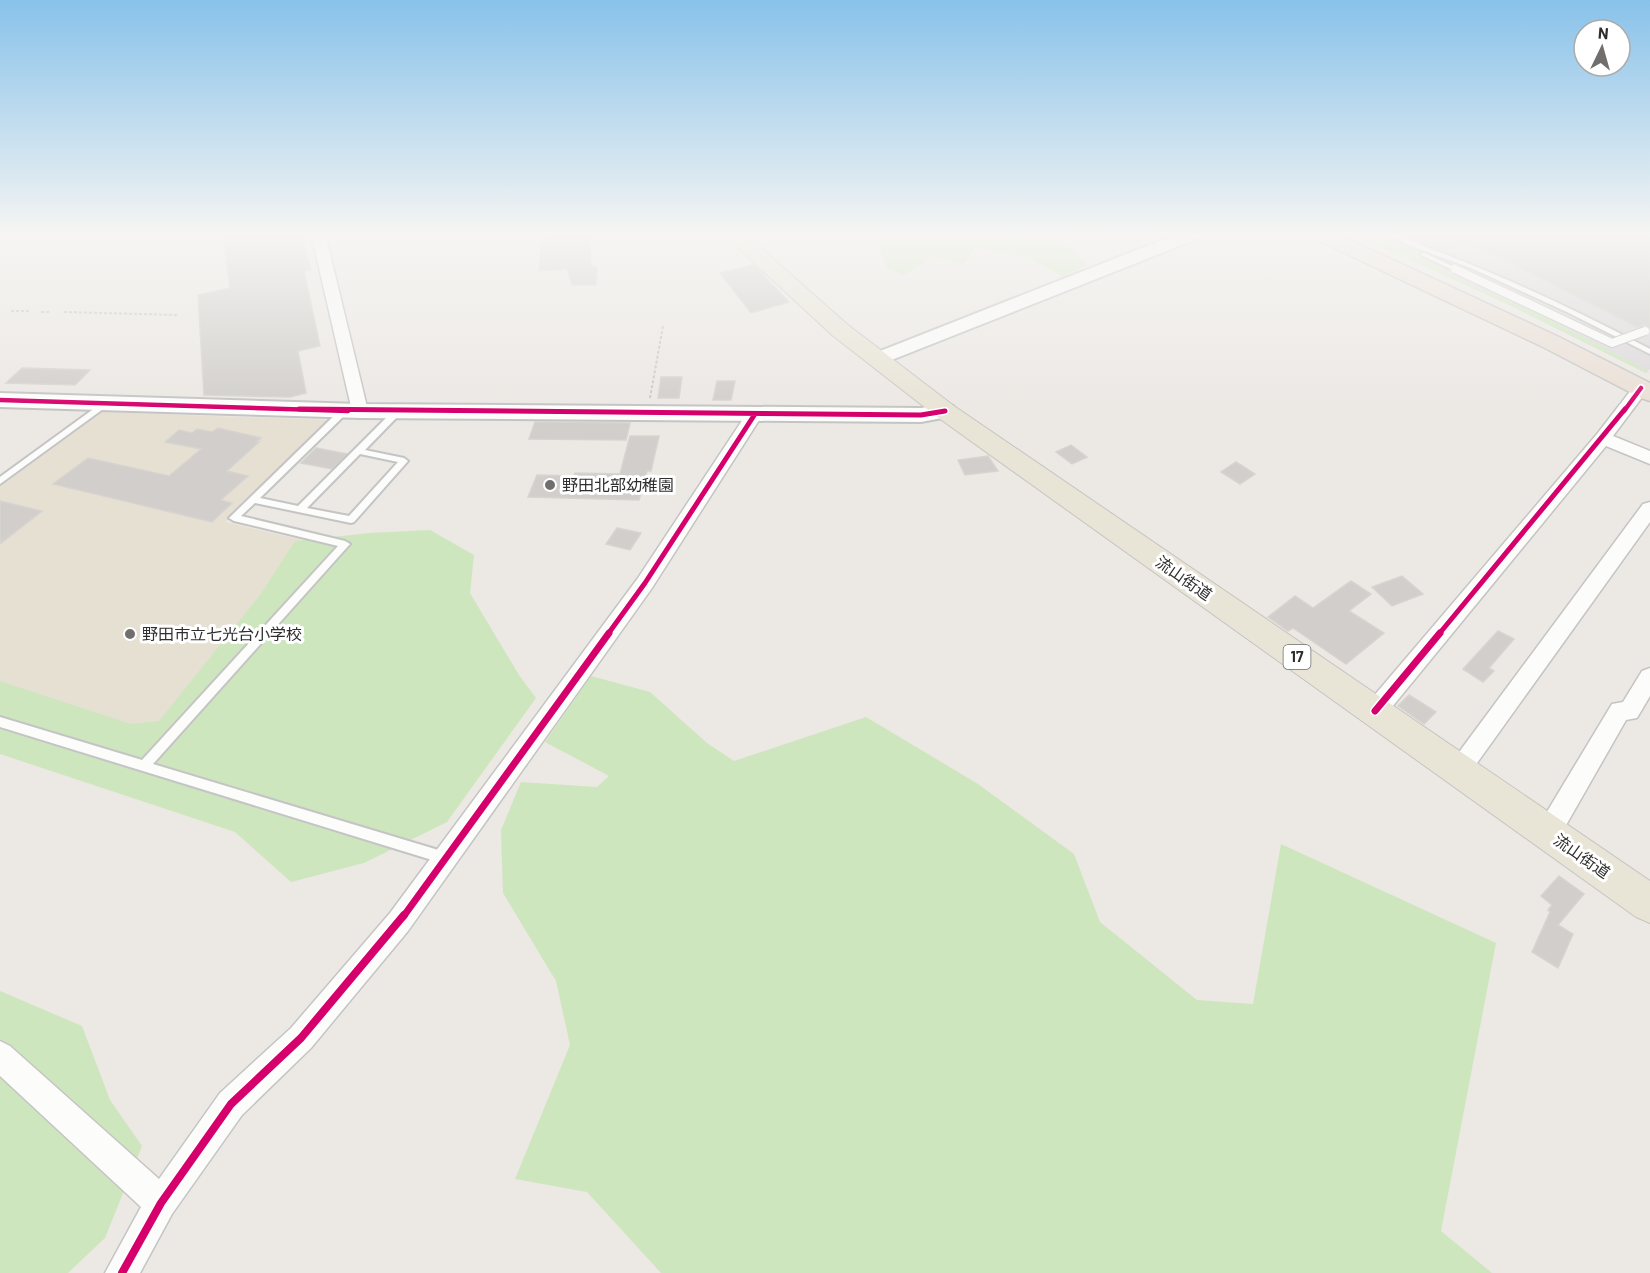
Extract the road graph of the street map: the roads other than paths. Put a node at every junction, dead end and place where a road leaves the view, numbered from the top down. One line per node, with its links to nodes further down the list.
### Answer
1 (329, 292): 14 (street)
2 (798, 292): 10 (main road, 流山街道 / 17)
3 (1046, 292): 10 (street)
4 (1445, 292): 11 (highway)
5 (1464, 292): 11 (highway)
6 (1505, 292): 8 (lane, bridge)
7 (1530, 292): 9 (lane)
8 (1645, 331)
9 (1650, 352)
10 (877, 359): 16 (main road, 流山街道 / 17)
11 (1647, 388): 18 (street)
12 (0, 400): 13 (street)
13 (106, 404): 14 (street); 21 (lane)
14 (352, 410): 15 (street); 22 (lane)
15 (399, 411): 17 (street); 19 (lane)
16 (945, 411): 17 (street); 26 (main road, 流山街道 / 17)
17 (755, 414): 31 (street)
18 (1603, 438): 20 (street); 26 (street)
19 (358, 452): 24 (lane); 24 (lane)
20 (1650, 458)
21 (0, 482)
22 (253, 500): 24 (lane); 28 (lane)
23 (1650, 508): 29 (street)
24 (300, 510)
25 (1650, 677): 30 (street)
26 (1375, 711): 29 (main road, 流山街道 / 17)
27 (0, 722): 28 (lane)
28 (145, 765): 31 (lane)
29 (1460, 770): 30 (main road, 流山街道 / 17)
30 (1548, 833): 32 (main road, 流山街道 / 17)
31 (444, 858): 34 (street)
32 (1650, 904)
33 (0, 1056): 34 (street)
34 (161, 1203): 35 (street)
35 (122, 1273)

